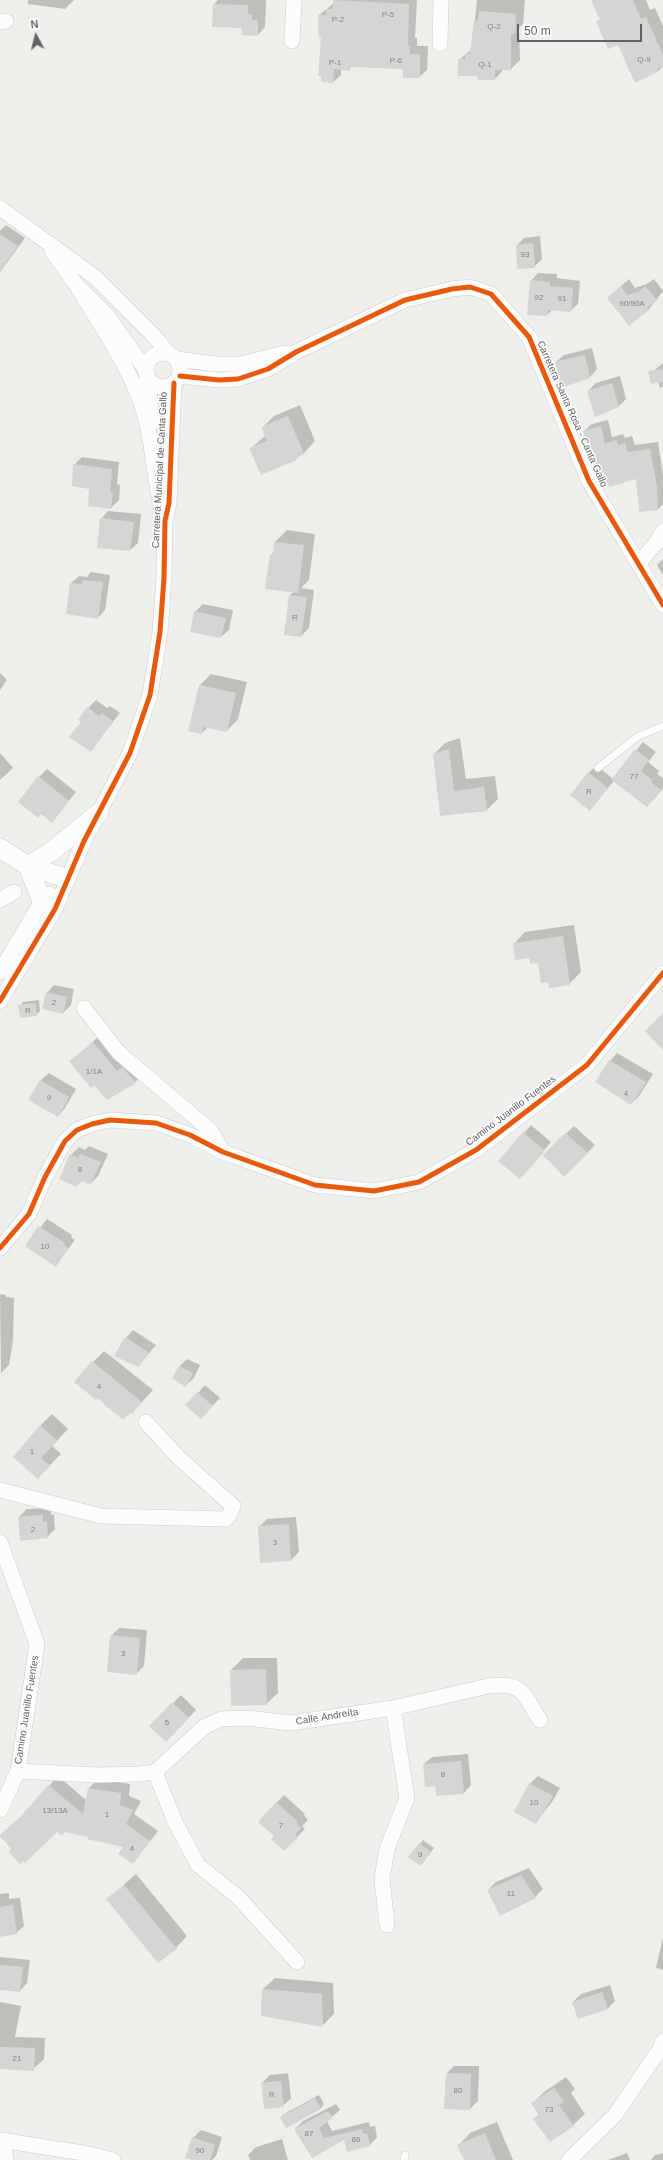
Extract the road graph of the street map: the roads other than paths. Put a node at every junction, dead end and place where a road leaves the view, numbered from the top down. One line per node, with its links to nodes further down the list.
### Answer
1 (294, 0): 3 (street)
2 (441, 0): 4 (street)
3 (292, 42)
4 (440, 44)
5 (0, 208): 6 (street)
6 (44, 240): 7 (street); 9 (street)
7 (75, 282): 10 (street); 12 (street, Carretera Municipal de Canta Gallo)
8 (296, 352): 9 (street, Carretera Santa Rosa - Canta Gallo); 11 (street, Carretera Santa Rosa - Canta Gallo); 15 (street, Carretera Santa Rosa - Canta Gallo)
9 (173, 356): 10 (street); 11 (street)
10 (146, 373): 11 (street); 12 (street, Carretera Municipal de Canta Gallo)
11 (177, 380): 13 (street, Carretera Municipal de Canta Gallo)
12 (154, 458): 13 (street, Carretera Municipal de Canta Gallo)
13 (165, 520): 19 (street, Carretera Municipal de Canta Gallo)
14 (663, 531): 15 (street)
15 (639, 563): 16 (street, Carretera Santa Rosa - Canta Gallo)
16 (663, 605)
17 (663, 726): 18 (lane)
18 (598, 768)
19 (99, 813): 21 (street); 22 (street, Carretera Municipal de Canta Gallo)
20 (0, 848): 21 (street)
21 (28, 866): 22 (street); 25 (street)
22 (66, 878): 25 (street, Carretera Municipal de Canta Gallo); 28 (street, Carretera Municipal de Canta Gallo)
23 (14, 892): 24 (street)
24 (0, 900)
25 (42, 900): 26 (street, Carretera Municipal de Canta Gallo)
26 (0, 972)
27 (663, 973): 30 (street, Camino Juanillo Fuentes)
28 (0, 1001)
29 (84, 1008): 30 (street)
30 (223, 1152): 31 (street, Camino Juanillo Fuentes)
31 (0, 1248)
32 (146, 1422): 33 (street)
33 (0, 1490)
34 (0, 1542): 37 (street, Camino Juanillo Fuentes)
35 (393, 1708): 36 (street, Calle Andreíta); 38 (street, Calle Andreíta); 40 (street)
36 (540, 1720)
37 (18, 1771): 38 (street); 39 (street, Camino Juanillo Fuentes)
38 (155, 1772): 41 (street)
39 (0, 1810)
40 (387, 1925)
41 (297, 1962)
42 (661, 2045): 43 (street); 47 (street)
43 (663, 2064)
44 (1, 2140): 45 (street); 46 (street)
45 (6, 2160)
46 (113, 2160)
47 (569, 2160)

